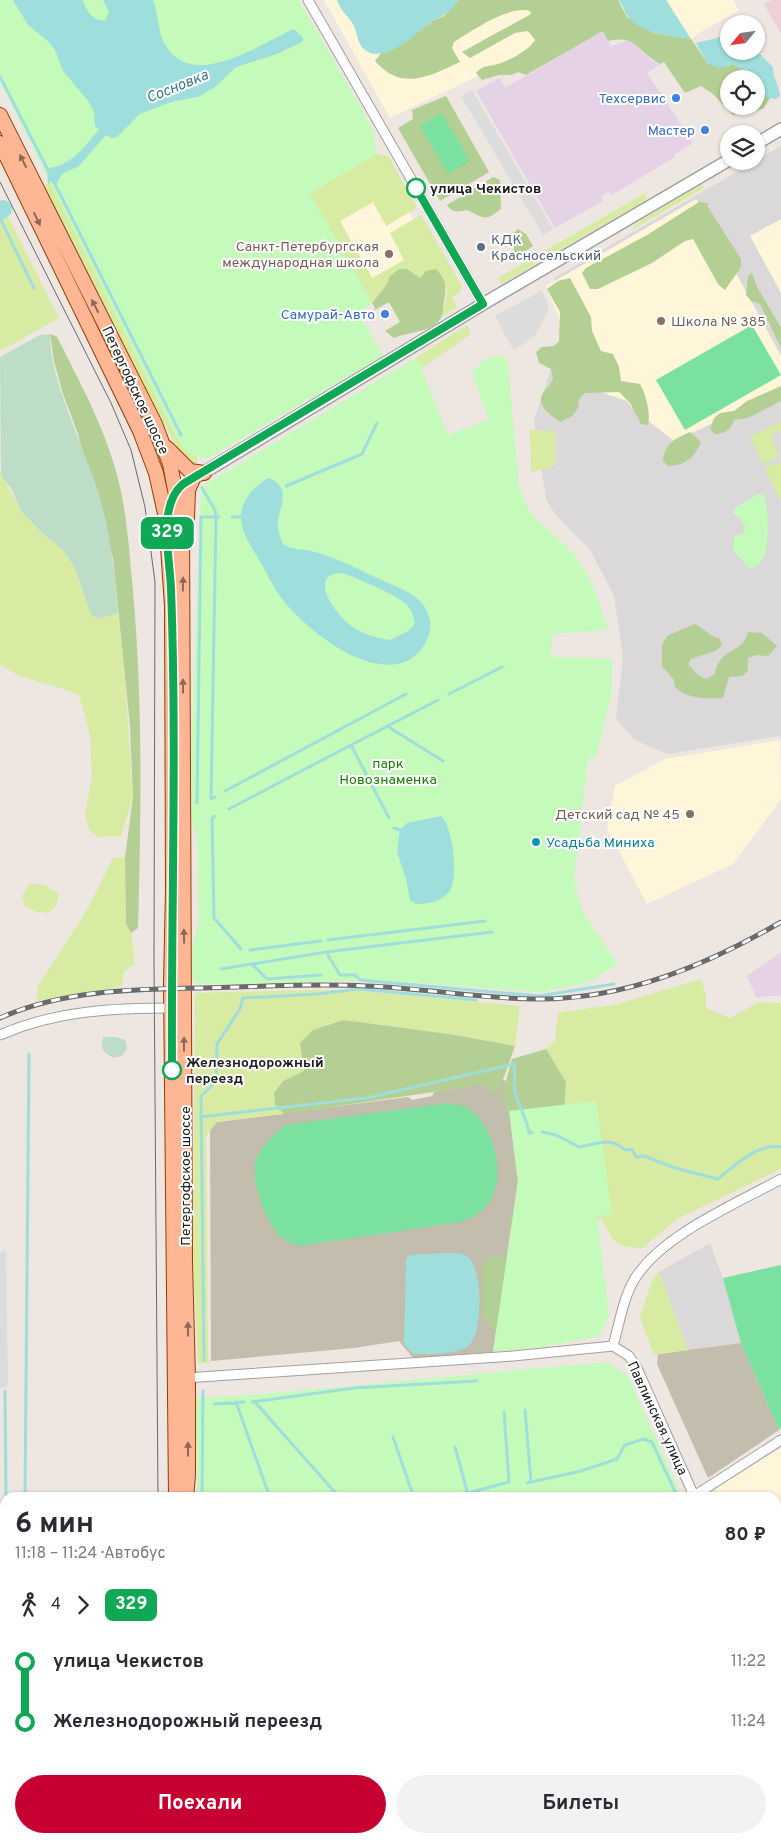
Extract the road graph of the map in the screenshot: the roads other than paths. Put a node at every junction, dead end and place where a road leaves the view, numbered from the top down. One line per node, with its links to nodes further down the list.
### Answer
1 (308, 0): 7 (street)
2 (0, 115): 8 (main road, Петергофское шоссе, one-way to 2)
3 (781, 129): 4 (street)
4 (765, 139)
5 (0, 143): 9 (main road, Петергофское шоссе, one-way to 9)
6 (720, 165): 7 (street)
7 (483, 304): 10 (street)
8 (163, 444): 10 (main road, Петергофское шоссе); 10 (main road)
9 (153, 465): 10 (main road); 11 (main road, Петергофское шоссе)
10 (186, 482): 11 (main road); 12 (main road, Петергофское шоссе); 12 (main road)
11 (166, 518): 13 (main road, Петергофское шоссе)
12 (183, 564): 13 (main road, Петергофское шоссе, one-way to 12)
13 (178, 1008): 14 (street); 17 (main road, Петергофское шоссе)
14 (0, 1035)
15 (781, 1179): 16 (street)
16 (613, 1346): 17 (street); 21 (street, Павлинская улица)
17 (182, 1378): 19 (main road, Петергофское шоссе); 20 (main road, Петергофское шоссе, one-way to 17)
18 (781, 1440): 22 (street, Павлинская улица)
19 (176, 1492)
20 (187, 1492)
21 (693, 1492)
22 (703, 1492)

